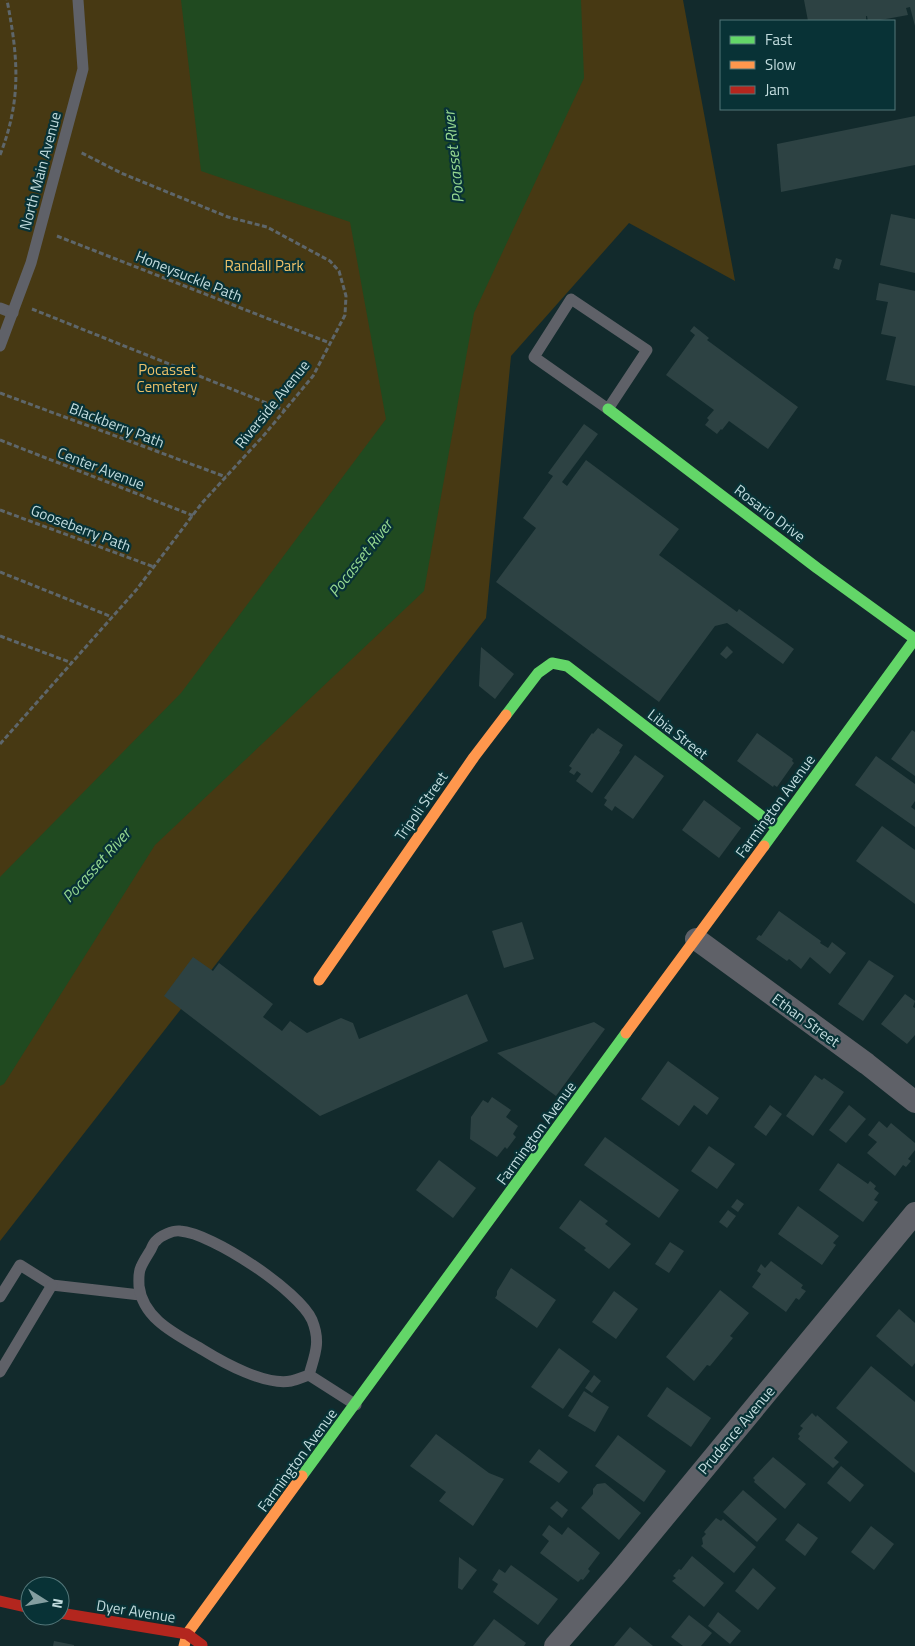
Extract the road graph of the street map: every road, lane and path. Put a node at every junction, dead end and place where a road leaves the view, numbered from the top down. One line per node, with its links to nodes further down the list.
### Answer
1 (6, 0): 4 (path)
2 (78, 0): 3 (lane, North Main Avenue)
3 (63, 143): 5 (lane, North Main Avenue); 8 (path, Riverside Avenue)
4 (0, 155)
5 (41, 229): 7 (lane, North Main Avenue); 8 (path, Honeysuckle Path)
6 (0, 308): 7 (lane)
7 (14, 308): 9 (lane, North Main Avenue); 12 (path)
8 (330, 343): 12 (path, Riverside Avenue)
9 (0, 346)
10 (0, 393): 14 (path, Blackberry Path)
11 (608, 409): 11 (lane); 21 (street, Rosario Drive)
12 (284, 410): 14 (path, Riverside Avenue)
13 (0, 440): 16 (path, Center Avenue)
14 (226, 477): 16 (path, Riverside Avenue)
15 (0, 510): 17 (path, Gooseberry Path)
16 (194, 516): 17 (path, Riverside Avenue)
17 (154, 567): 19 (path, Riverside Avenue)
18 (0, 572): 19 (path)
19 (112, 617): 22 (path, Riverside Avenue)
20 (0, 636): 22 (path)
21 (915, 639): 25 (street, Farmington Avenue)
22 (72, 663): 24 (path, Riverside Avenue)
23 (560, 664): 25 (street, Libia Street); 27 (street, Tripoli Street)
24 (0, 744)
25 (777, 828): 26 (street, Farmington Avenue)
26 (696, 939): 28 (street, Ethan Street); 35 (street, Farmington Avenue)
27 (319, 980)
28 (915, 1102)
29 (915, 1213): 41 (street, Prudence Avenue)
30 (52, 1285): 31 (lane); 32 (lane); 33 (lane)
31 (140, 1295): 34 (lane); 34 (lane)
32 (0, 1297)
33 (0, 1372)
34 (309, 1375): 35 (lane)
35 (356, 1405): 39 (street, Farmington Avenue)
36 (0, 1602): 37 (street)
37 (20, 1606)
38 (70, 1615): 39 (street, Dyer Avenue)
39 (186, 1640): 40 (street, Dyer Avenue)
40 (203, 1646)
41 (555, 1646)

